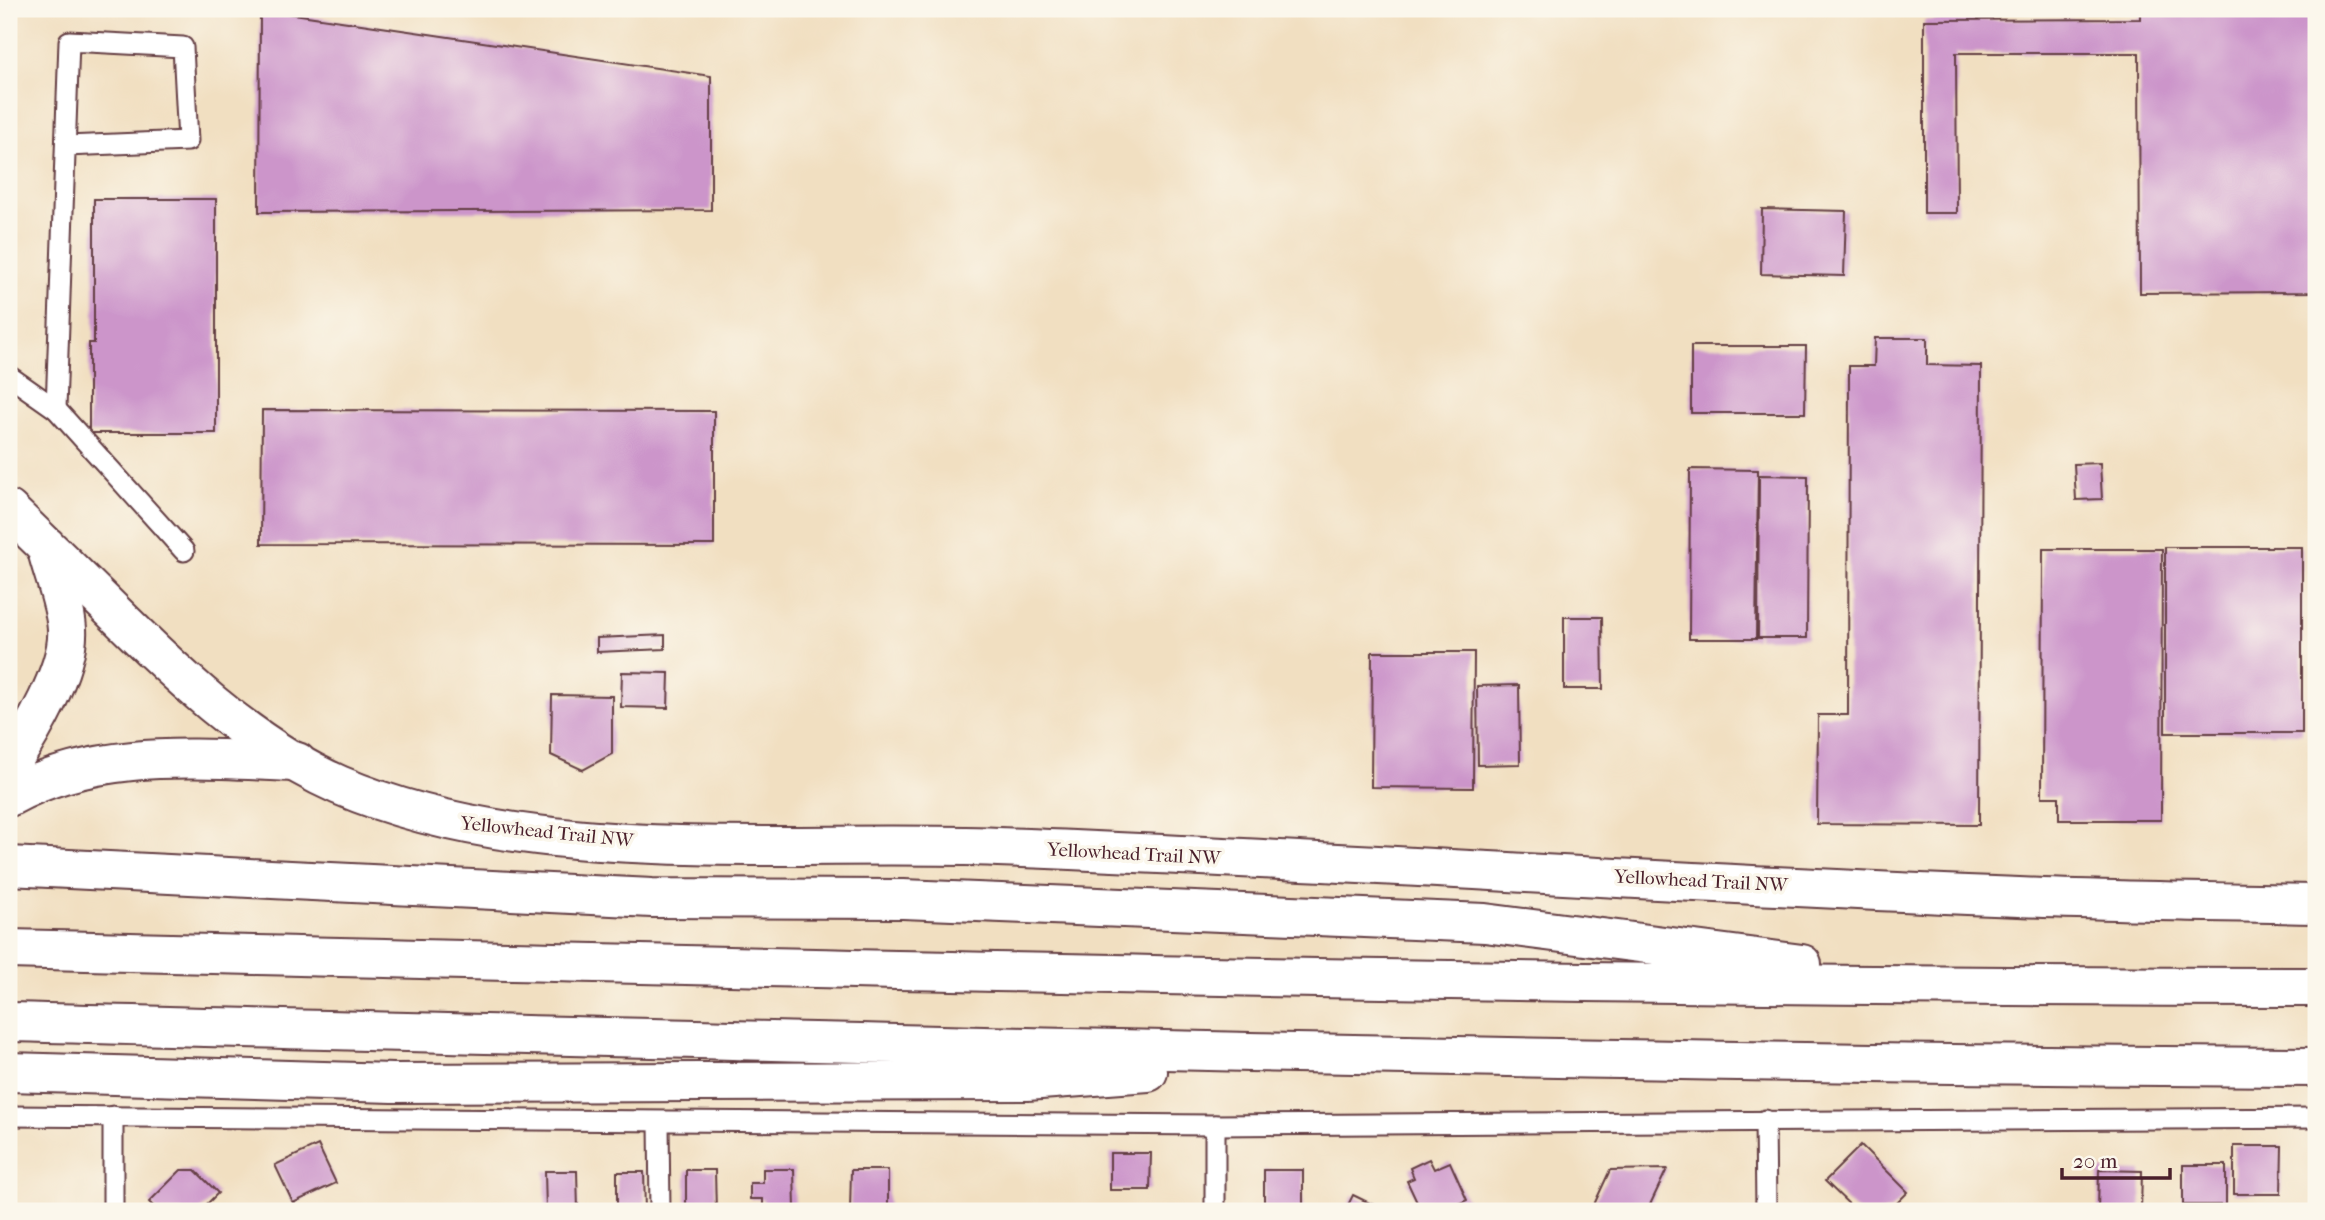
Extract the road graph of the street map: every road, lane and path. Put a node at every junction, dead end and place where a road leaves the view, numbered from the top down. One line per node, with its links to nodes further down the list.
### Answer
1 (65, 146): 1 (lane); 3 (lane)
2 (9, 376): 3 (lane)
3 (56, 409): 6 (lane)
4 (9, 510): 5 (main road, Yellowhead Trail NW)
5 (46, 546): 7 (main road); 8 (main road, Yellowhead Trail NW)
6 (184, 551)
7 (11, 758)
8 (297, 762): 9 (main road); 11 (main road, Yellowhead Trail NW)
9 (9, 797)
10 (9, 866): 13 (main road)
11 (2316, 904)
12 (9, 949): 13 (main road)
13 (1984, 987): 14 (main road)
14 (2316, 987)
15 (9, 1022): 16 (main road)
16 (1366, 1055): 17 (main road); 18 (main road)
17 (2316, 1067)
18 (9, 1072)
19 (9, 1116): 20 (lane)
20 (113, 1116): 23 (lane); 25 (lane)
21 (2316, 1118): 22 (lane)
22 (1765, 1119): 24 (lane); 28 (lane)
23 (659, 1123): 24 (lane); 26 (lane)
24 (1215, 1125): 27 (lane)
25 (113, 1211)
26 (660, 1211)
27 (1215, 1211)
28 (1766, 1211)

